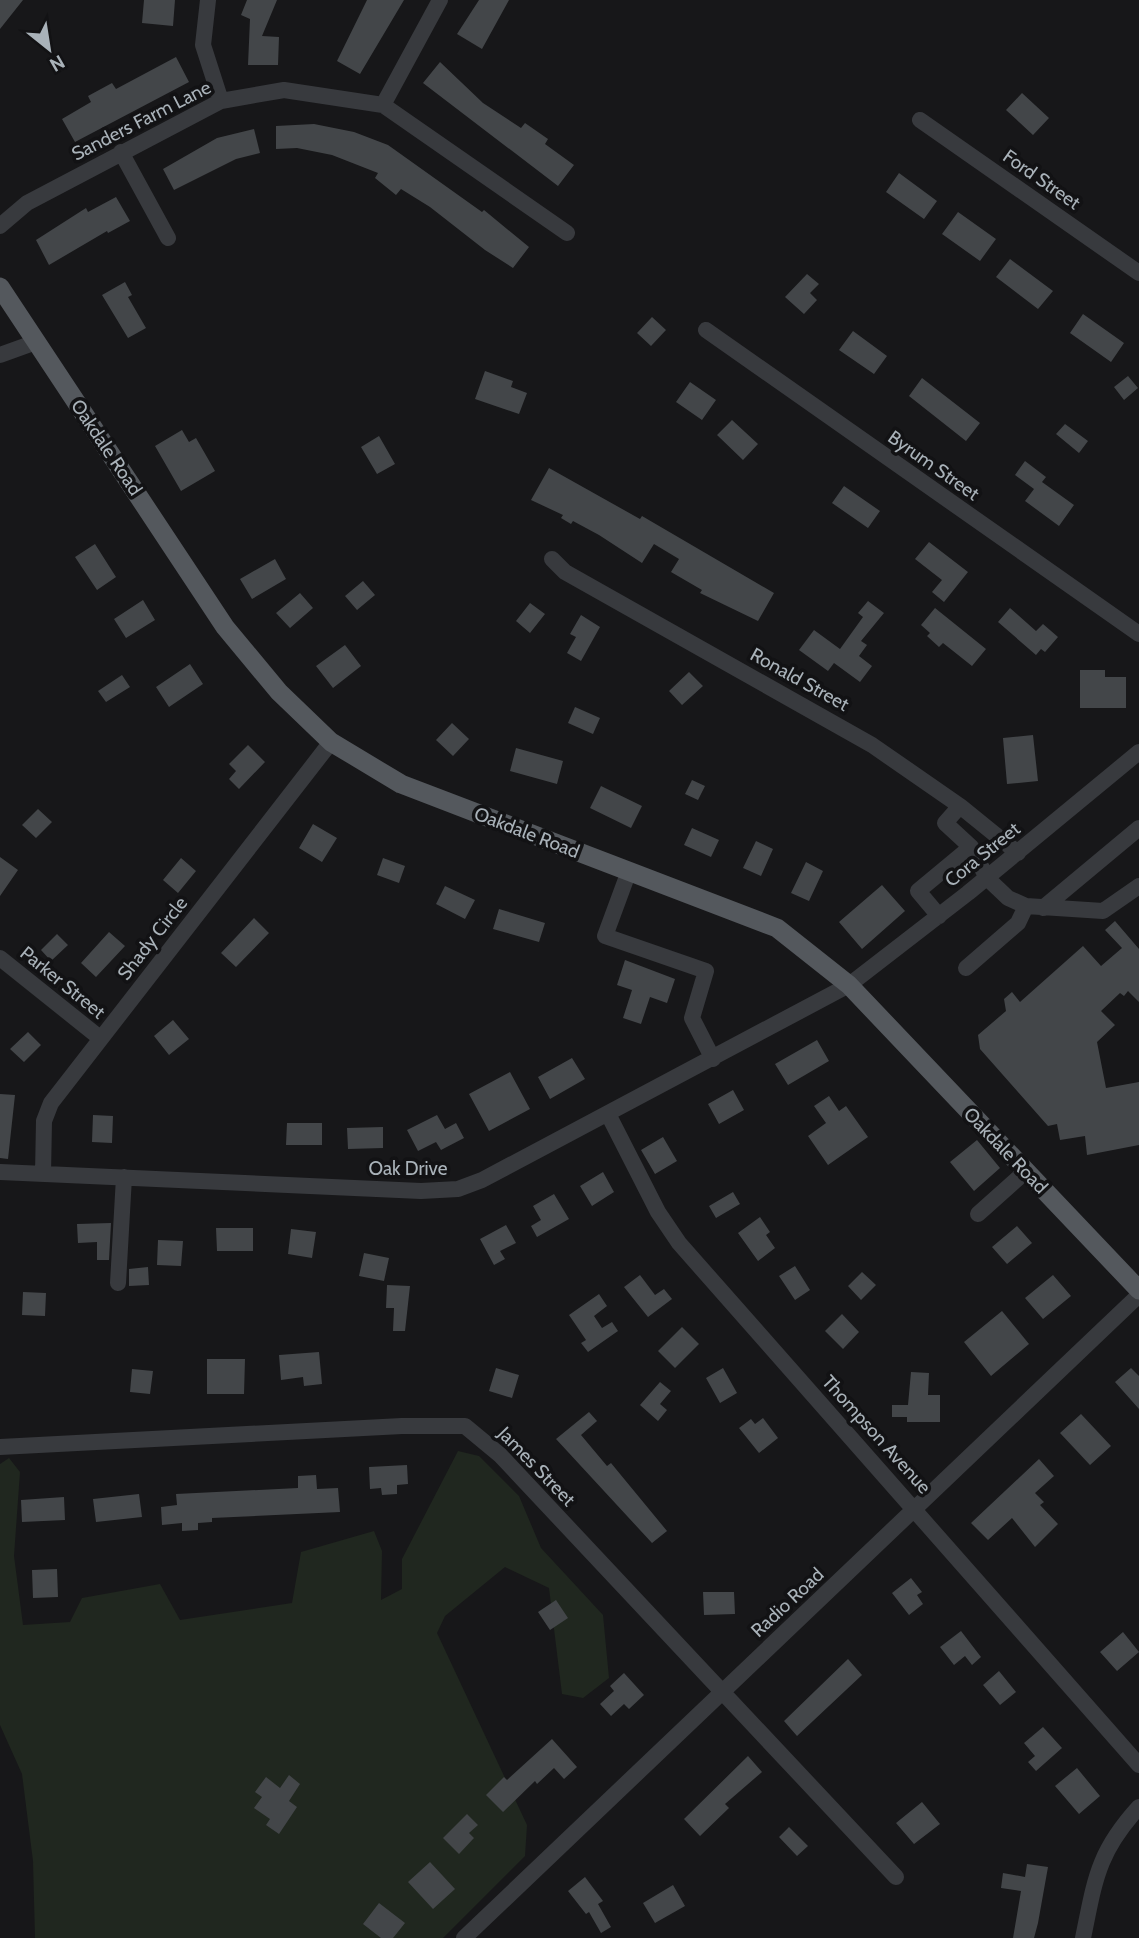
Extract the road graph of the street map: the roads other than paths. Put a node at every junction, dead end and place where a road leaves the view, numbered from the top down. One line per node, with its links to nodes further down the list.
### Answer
1 (208, 0): 3 (street)
2 (440, 0): 4 (street)
3 (221, 102): 4 (street, Sanders Farm Lane); 6 (street, Sanders Farm Lane)
4 (383, 105): 8 (street, Sanders Farm Lane)
5 (920, 120): 10 (street, Ford Street)
6 (121, 152): 7 (street, Sanders Farm Lane); 9 (street)
7 (0, 226)
8 (567, 233)
9 (168, 238)
10 (1139, 273)
11 (0, 287): 13 (main road, Oakdale Road)
12 (706, 330): 16 (street, Byrum Street)
13 (36, 342): 14 (street); 17 (main road, Oakdale Road)
14 (0, 355)
15 (552, 559): 19 (street, Ronald Street)
16 (1139, 635)
17 (331, 742): 23 (main road, Oakdale Road); 32 (street, Shady Circle)
18 (1139, 752): 22 (street, Cora Street)
19 (960, 806): 21 (street); 22 (street, Ronald Street)
20 (1139, 828): 27 (street)
21 (971, 847): 24 (street); 28 (street)
22 (1018, 853): 24 (street, Cora Street)
23 (629, 871): 31 (main road, Oakdale Road); 33 (street)
24 (987, 877): 26 (street); 28 (street, Cora Street)
25 (1139, 886): 27 (street)
26 (1026, 906): 27 (street); 30 (street)
27 (1043, 908)
28 (939, 916): 31 (street, Cora Street)
29 (0, 958): 32 (street, Parker Street)
30 (966, 968)
31 (849, 985): 33 (street, Oak Drive); 35 (main road, Oakdale Road)
32 (100, 1038): 37 (street, Shady Circle)
33 (713, 1059): 34 (street, Oak Drive)
34 (608, 1114): 38 (street, Oak Drive); 44 (street, Thompson Avenue)
35 (1026, 1171): 39 (street); 41 (main road, Oakdale Road)
36 (0, 1172): 37 (street, Oak Drive)
37 (43, 1174): 38 (street, Oak Drive)
38 (124, 1178): 40 (street)
39 (978, 1214)
40 (118, 1283)
41 (1139, 1290)
42 (1139, 1295): 44 (street, Radio Road)
43 (4, 1450): 45 (street, James Street)
44 (915, 1509): 45 (street, Radio Road); 46 (street, Thompson Avenue)
45 (722, 1692): 48 (street, James Street); 49 (street, Radio Road)
46 (1139, 1765)
47 (1139, 1807): 50 (street)
48 (896, 1877)
49 (464, 1938)
50 (1083, 1938)

